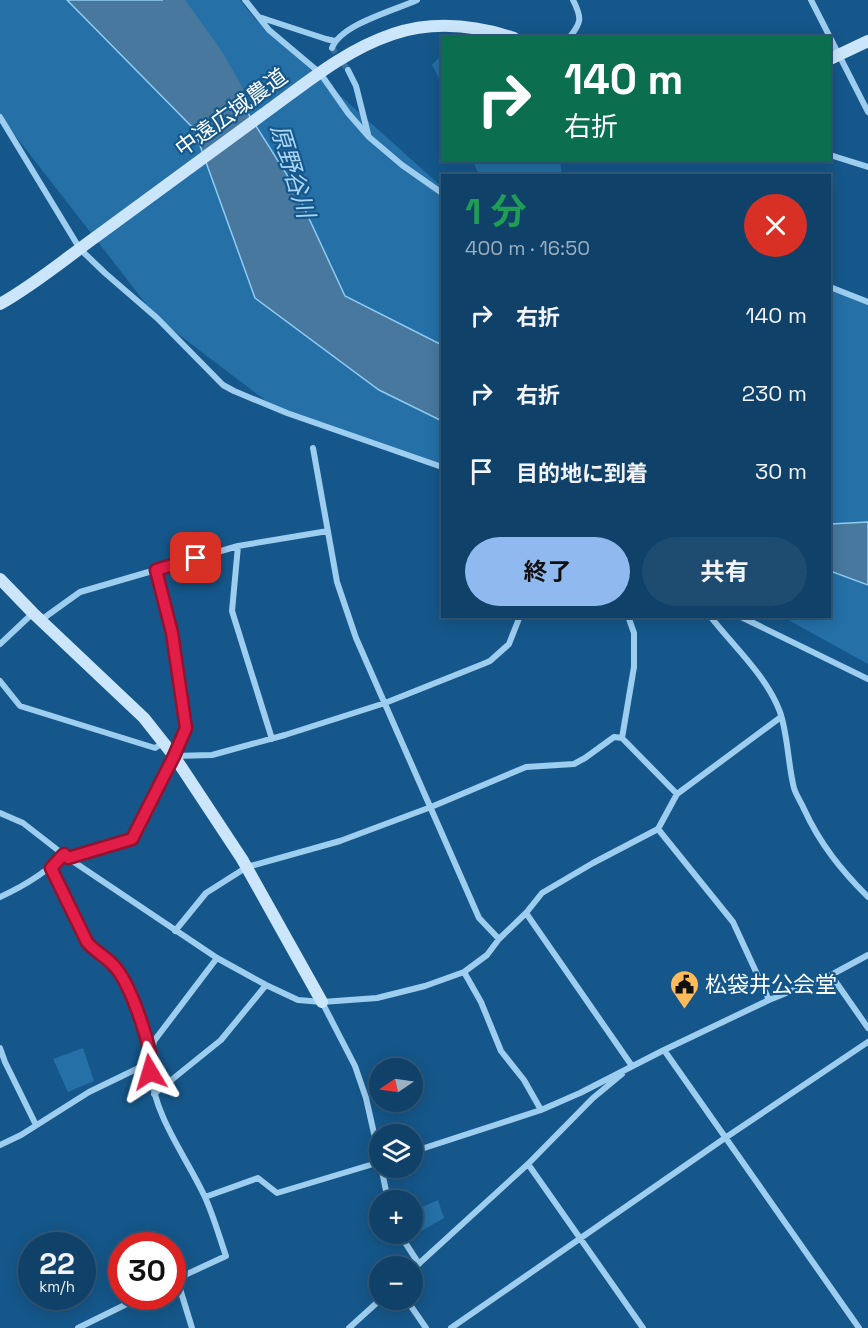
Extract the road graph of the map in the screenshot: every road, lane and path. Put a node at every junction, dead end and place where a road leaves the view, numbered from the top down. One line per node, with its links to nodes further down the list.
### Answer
1 (245, 0): 5 (street)
2 (417, 0): 5 (street)
3 (573, 0): 7 (street)
4 (811, 0): 8 (street)
5 (258, 16): 12 (street)
6 (508, 36): 12 (street, 中遠広域農道)
7 (571, 36)
8 (826, 36)
9 (868, 41): 10 (street)
10 (834, 57): 13 (street)
11 (348, 70): 15 (street)
12 (320, 73): 15 (street); 19 (street, 中遠広域農道)
13 (868, 112)
14 (0, 117): 19 (street)
15 (369, 137): 18 (street)
16 (831, 155): 17 (street)
17 (868, 167)
18 (441, 192)
19 (80, 249): 22 (street, 中遠広域農道); 24 (street)
20 (831, 286): 21 (street)
21 (868, 302)
22 (0, 304)
23 (313, 447): 25 (street)
24 (441, 467)
25 (328, 531): 26 (street); 37 (street)
26 (238, 546): 27 (street); 39 (street)
27 (156, 570): 29 (street); 42 (street)
28 (0, 579): 29 (street)
29 (37, 617): 34 (street); 41 (street)
30 (519, 618): 37 (street)
31 (629, 618): 40 (street)
32 (712, 618): 38 (street)
33 (743, 618): 35 (street)
34 (0, 644)
35 (868, 679)
36 (0, 681): 41 (street)
37 (385, 703): 39 (street); 44 (street)
38 (781, 717): 43 (street); 51 (street)
39 (272, 738): 42 (street)
40 (622, 738): 43 (street); 44 (street)
41 (163, 743): 42 (street)
42 (174, 756): 47 (street); 48 (street)
43 (677, 794): 46 (street)
44 (431, 807): 48 (street); 54 (street)
45 (0, 813): 47 (street)
46 (658, 829): 52 (street); 60 (street)
47 (66, 856): 49 (street); 53 (street)
48 (247, 867): 53 (street); 61 (street)
49 (51, 868): 50 (street); 66 (street)
50 (0, 897)
51 (868, 897)
52 (526, 913): 54 (street); 67 (street)
53 (175, 931): 56 (street)
54 (499, 939): 57 (street)
55 (868, 955): 58 (street)
56 (217, 958): 59 (street); 66 (street)
57 (464, 972): 61 (street); 69 (street)
58 (831, 975): 60 (street); 62 (street)
59 (266, 985): 61 (street); 68 (street)
60 (769, 1000): 65 (street)
61 (322, 1002): 70 (street)
62 (868, 1028)
63 (868, 1042): 72 (street)
64 (0, 1048): 71 (street)
65 (663, 1050): 67 (street); 72 (street)
66 (151, 1059): 68 (street); 71 (street)
67 (632, 1066): 69 (street); 76 (street)
68 (154, 1094): 77 (street)
69 (541, 1110): 74 (street)
70 (372, 1124)
71 (36, 1125): 73 (street)
72 (725, 1138): 78 (street); 91 (street)
73 (0, 1145)
74 (423, 1148)
75 (369, 1164): 77 (street)
76 (528, 1164): 78 (street); 79 (street)
77 (205, 1197): 80 (street)
78 (579, 1238): 89 (street); 90 (street)
79 (423, 1260)
80 (186, 1275)
81 (115, 1310): 85 (street)
82 (186, 1310): 86 (street)
83 (369, 1310): 87 (street)
84 (414, 1310): 88 (street)
85 (78, 1328)
86 (192, 1328)
87 (349, 1328)
88 (426, 1328)
89 (451, 1328)
90 (643, 1328)
91 (859, 1328)

